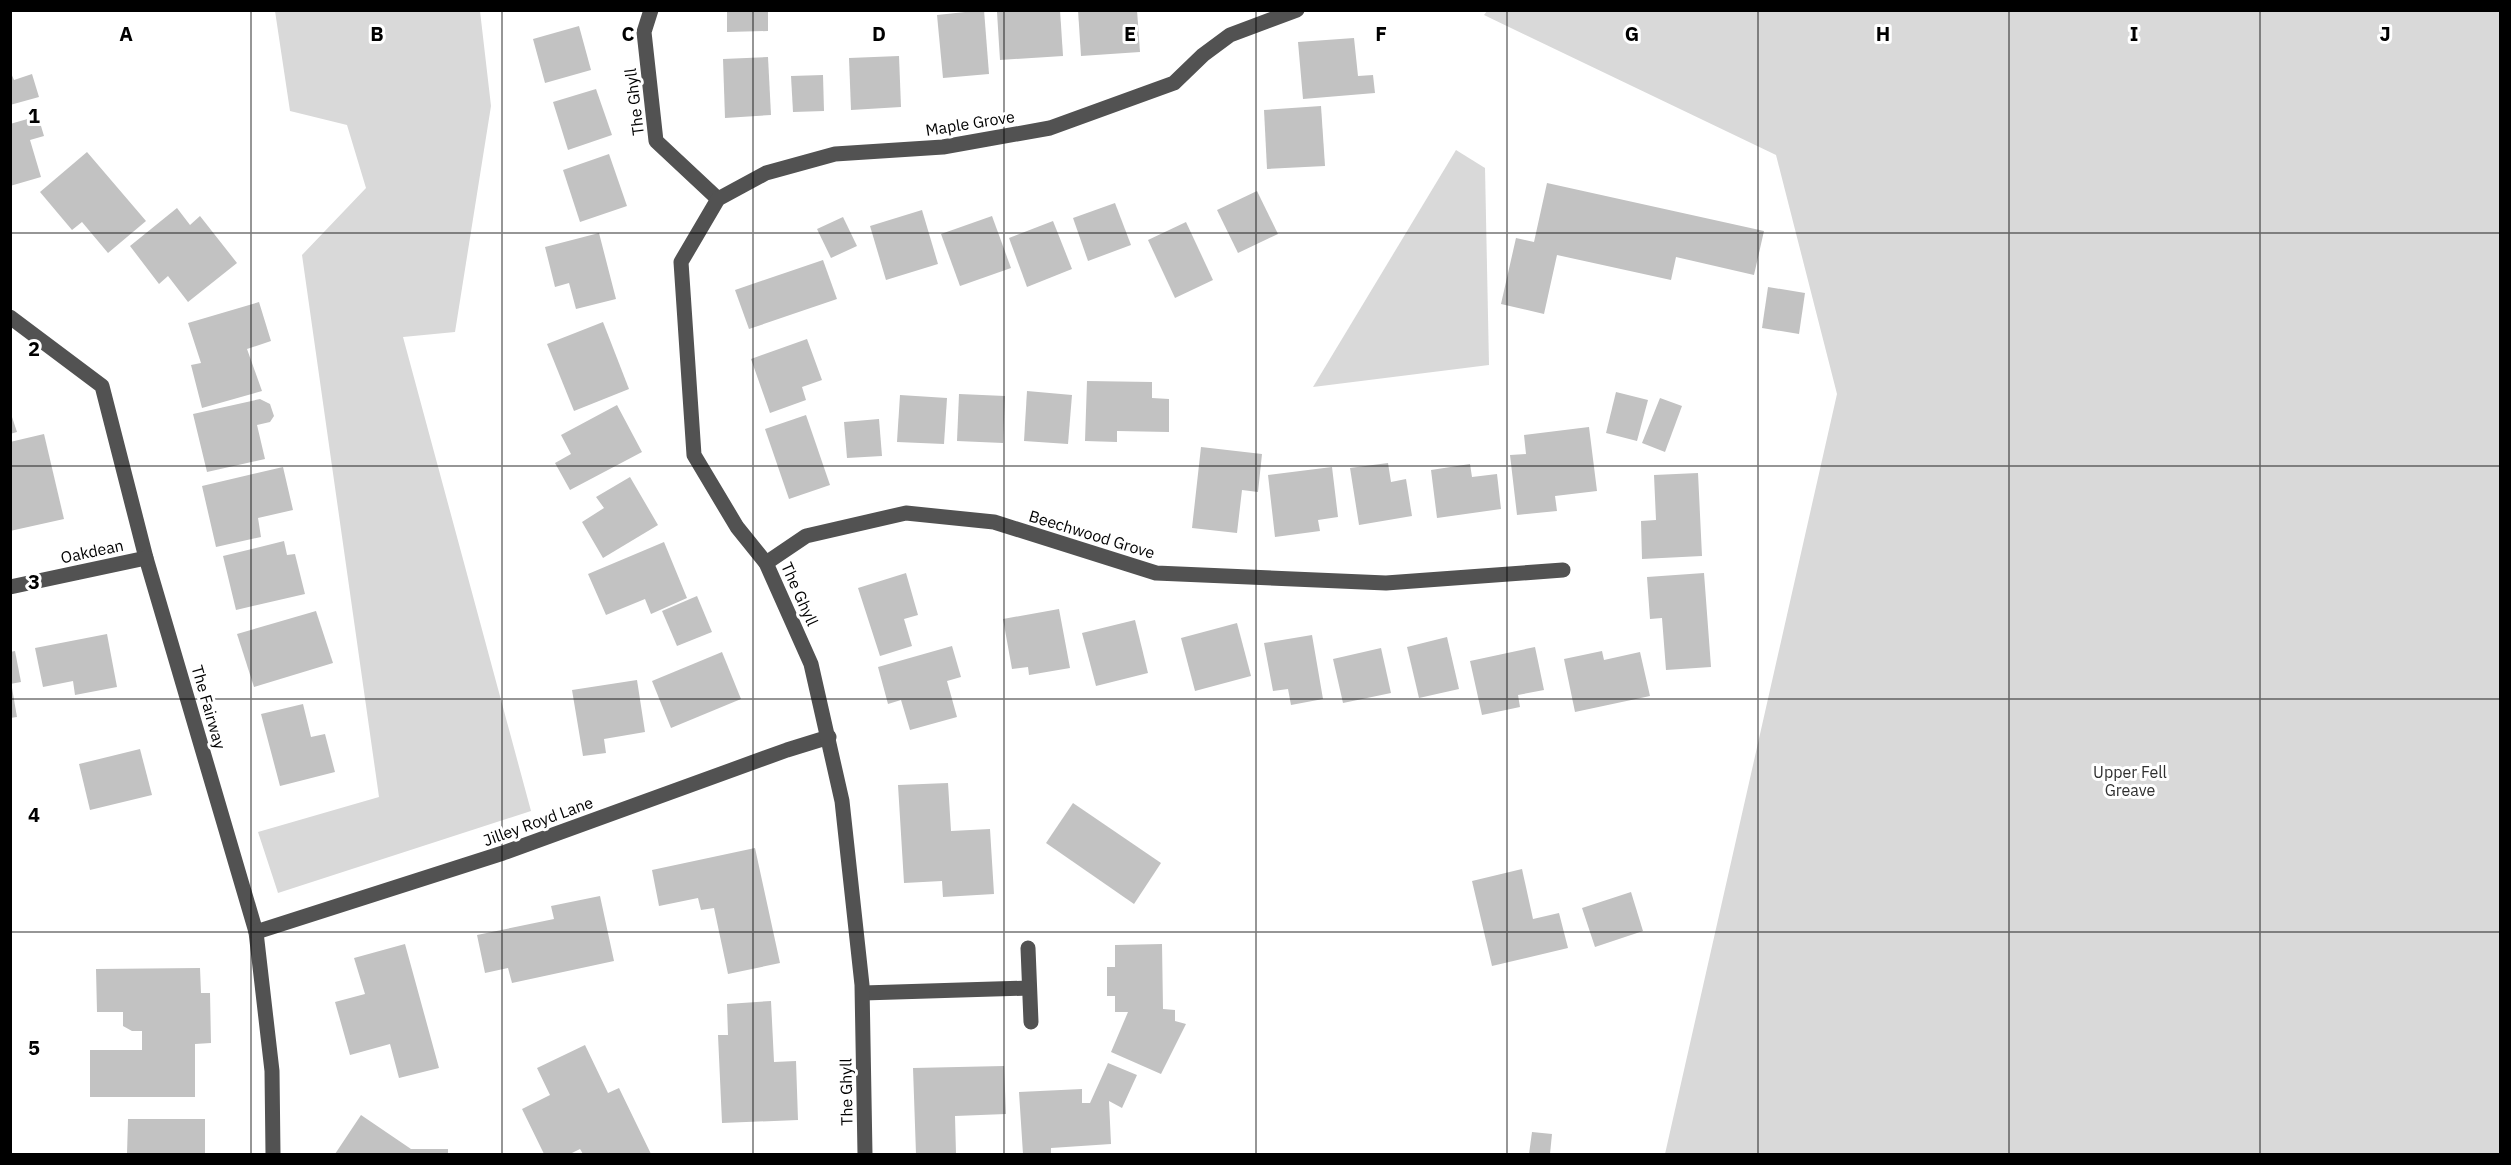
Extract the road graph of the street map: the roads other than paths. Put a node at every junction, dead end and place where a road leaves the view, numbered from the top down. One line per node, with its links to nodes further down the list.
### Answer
1 (651, 10): 3 (street, The Ghyll)
2 (1297, 10): 3 (street, Maple Grove)
3 (718, 199): 6 (street, The Ghyll)
4 (10, 317): 5 (street, The Fairway)
5 (146, 558): 8 (street, Oakdean); 10 (street, The Fairway)
6 (766, 563): 7 (street, Beechwood Grove); 9 (street, The Ghyll)
7 (1563, 570)
8 (10, 587)
9 (829, 737): 10 (street, Jilley Royd Lane); 13 (street, The Ghyll)
10 (256, 932): 15 (street, The Fairway)
11 (1028, 948): 12 (street)
12 (1029, 988): 13 (street); 14 (street)
13 (863, 993): 16 (street, The Ghyll)
14 (1031, 1022)
15 (273, 1155)
16 (865, 1155)

